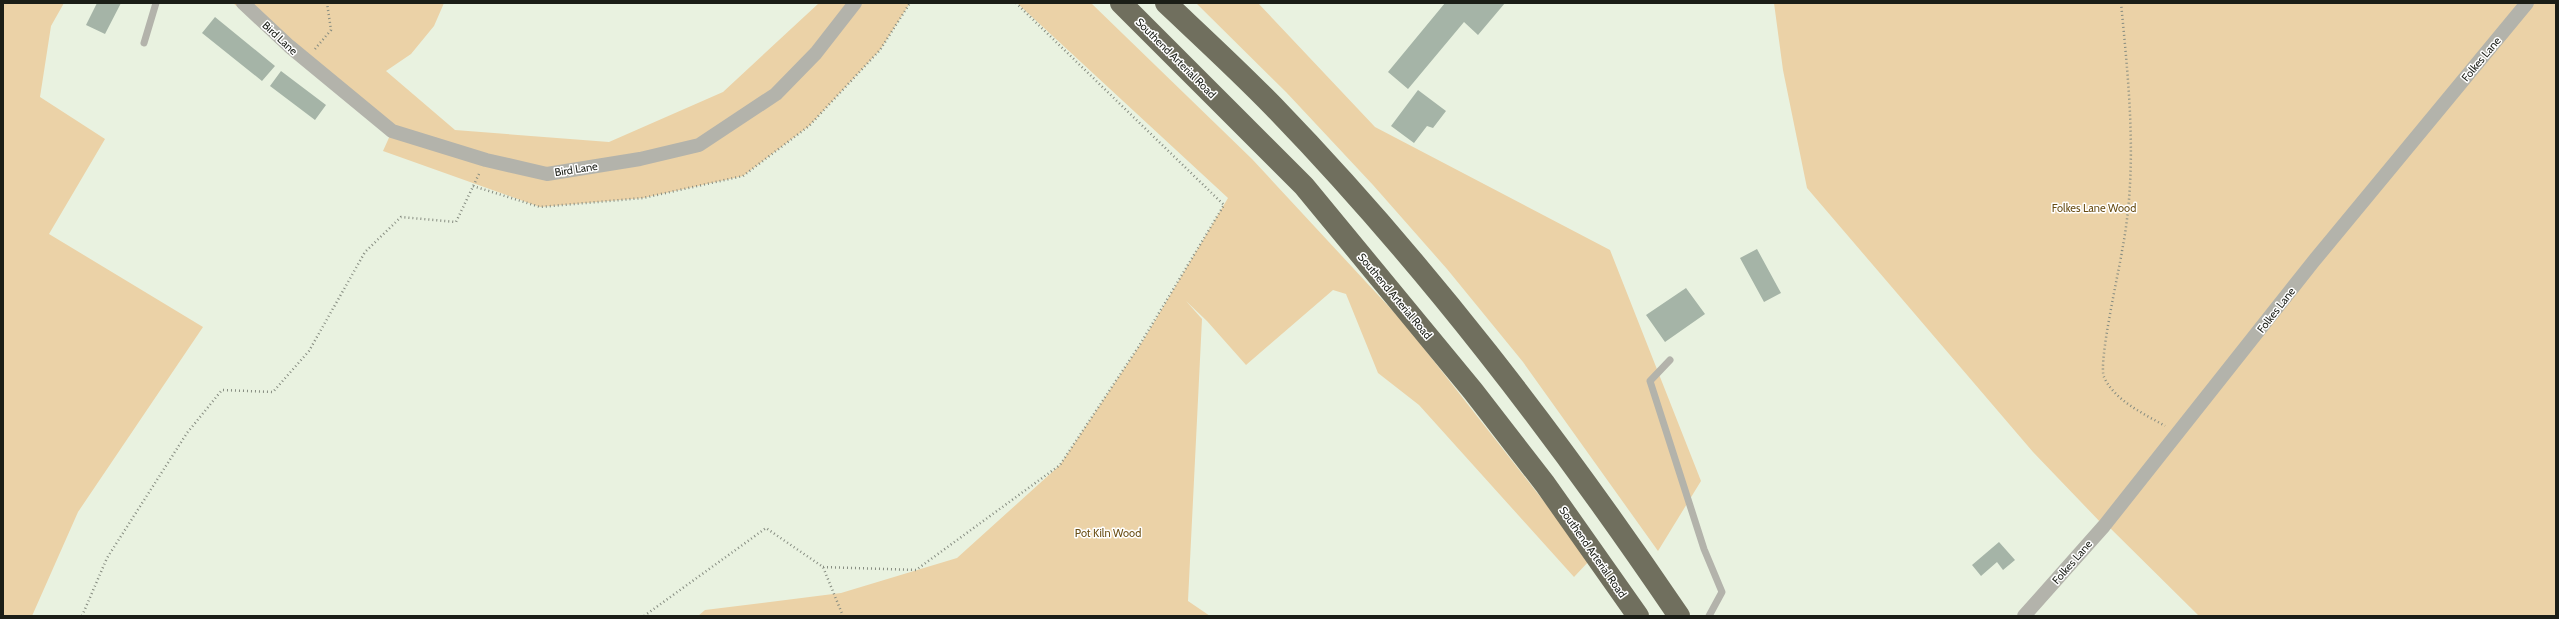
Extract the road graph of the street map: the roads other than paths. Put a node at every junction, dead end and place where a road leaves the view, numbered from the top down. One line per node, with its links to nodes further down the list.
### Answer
1 (156, 3): 7 (lane)
2 (243, 3): 3 (street, Bird Lane)
3 (855, 3)
4 (1121, 3): 9 (highway, Southend Arterial Road)
5 (1166, 3): 10 (highway)
6 (2527, 3): 12 (street, Folkes Lane)
7 (144, 43)
8 (1670, 360): 11 (lane)
9 (1638, 616)
10 (1679, 616)
11 (1709, 616)
12 (2024, 616)

